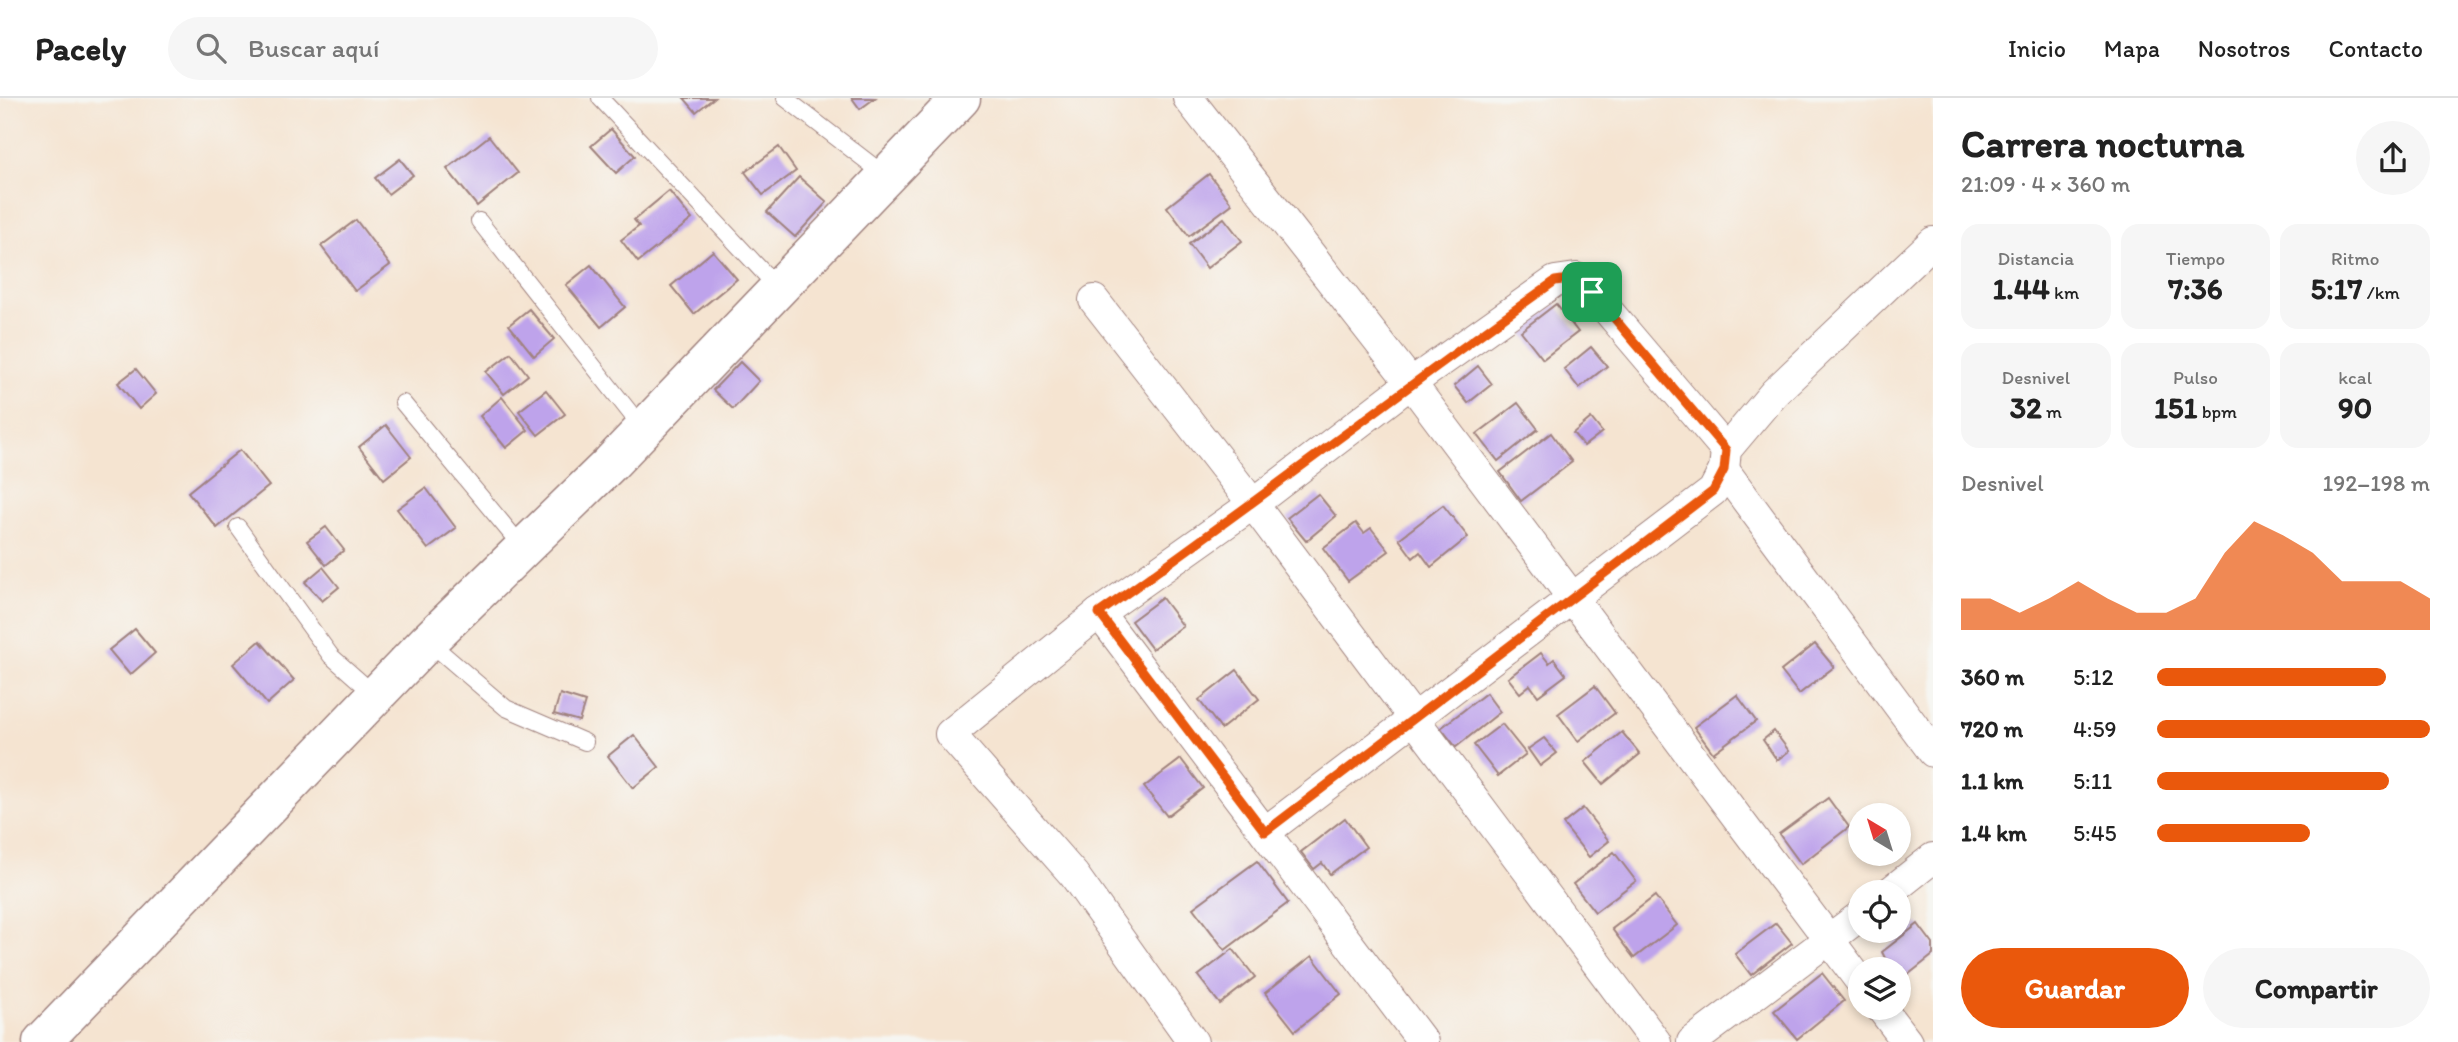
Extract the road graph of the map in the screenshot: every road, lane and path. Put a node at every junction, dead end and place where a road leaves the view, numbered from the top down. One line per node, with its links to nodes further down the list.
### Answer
1 (600, 98): 8 (lane)
2 (785, 98): 5 (lane)
3 (961, 98): 5 (street)
4 (1188, 98): 10 (street)
5 (886, 176): 8 (street)
6 (480, 221): 12 (lane)
7 (1933, 243): 13 (street)
8 (778, 288): 12 (street)
9 (1094, 300): 14 (street)
10 (1411, 383): 13 (street); 14 (street); 17 (street)
11 (403, 403): 16 (lane)
12 (643, 429): 16 (street)
13 (1725, 460): 17 (street); 23 (street)
14 (1253, 504): 18 (street); 21 (street)
15 (238, 527): 20 (lane)
16 (523, 548): 19 (street)
17 (1574, 598): 21 (street); 28 (street)
18 (1099, 613): 24 (street); 32 (street)
19 (428, 641): 20 (street); 22 (lane)
20 (376, 696): 31 (street)
21 (1412, 719): 24 (street); 34 (street)
22 (585, 742)
23 (1933, 752)
24 (1265, 832): 33 (street)
25 (1933, 858): 26 (street)
26 (1905, 880)
27 (1848, 926): 28 (street)
28 (1829, 941): 29 (street); 35 (street)
29 (1848, 966)
30 (1890, 1020): 36 (street)
31 (42, 1042)
32 (1193, 1042)
33 (1423, 1042)
34 (1656, 1042)
35 (1692, 1042)
36 (1907, 1042)

